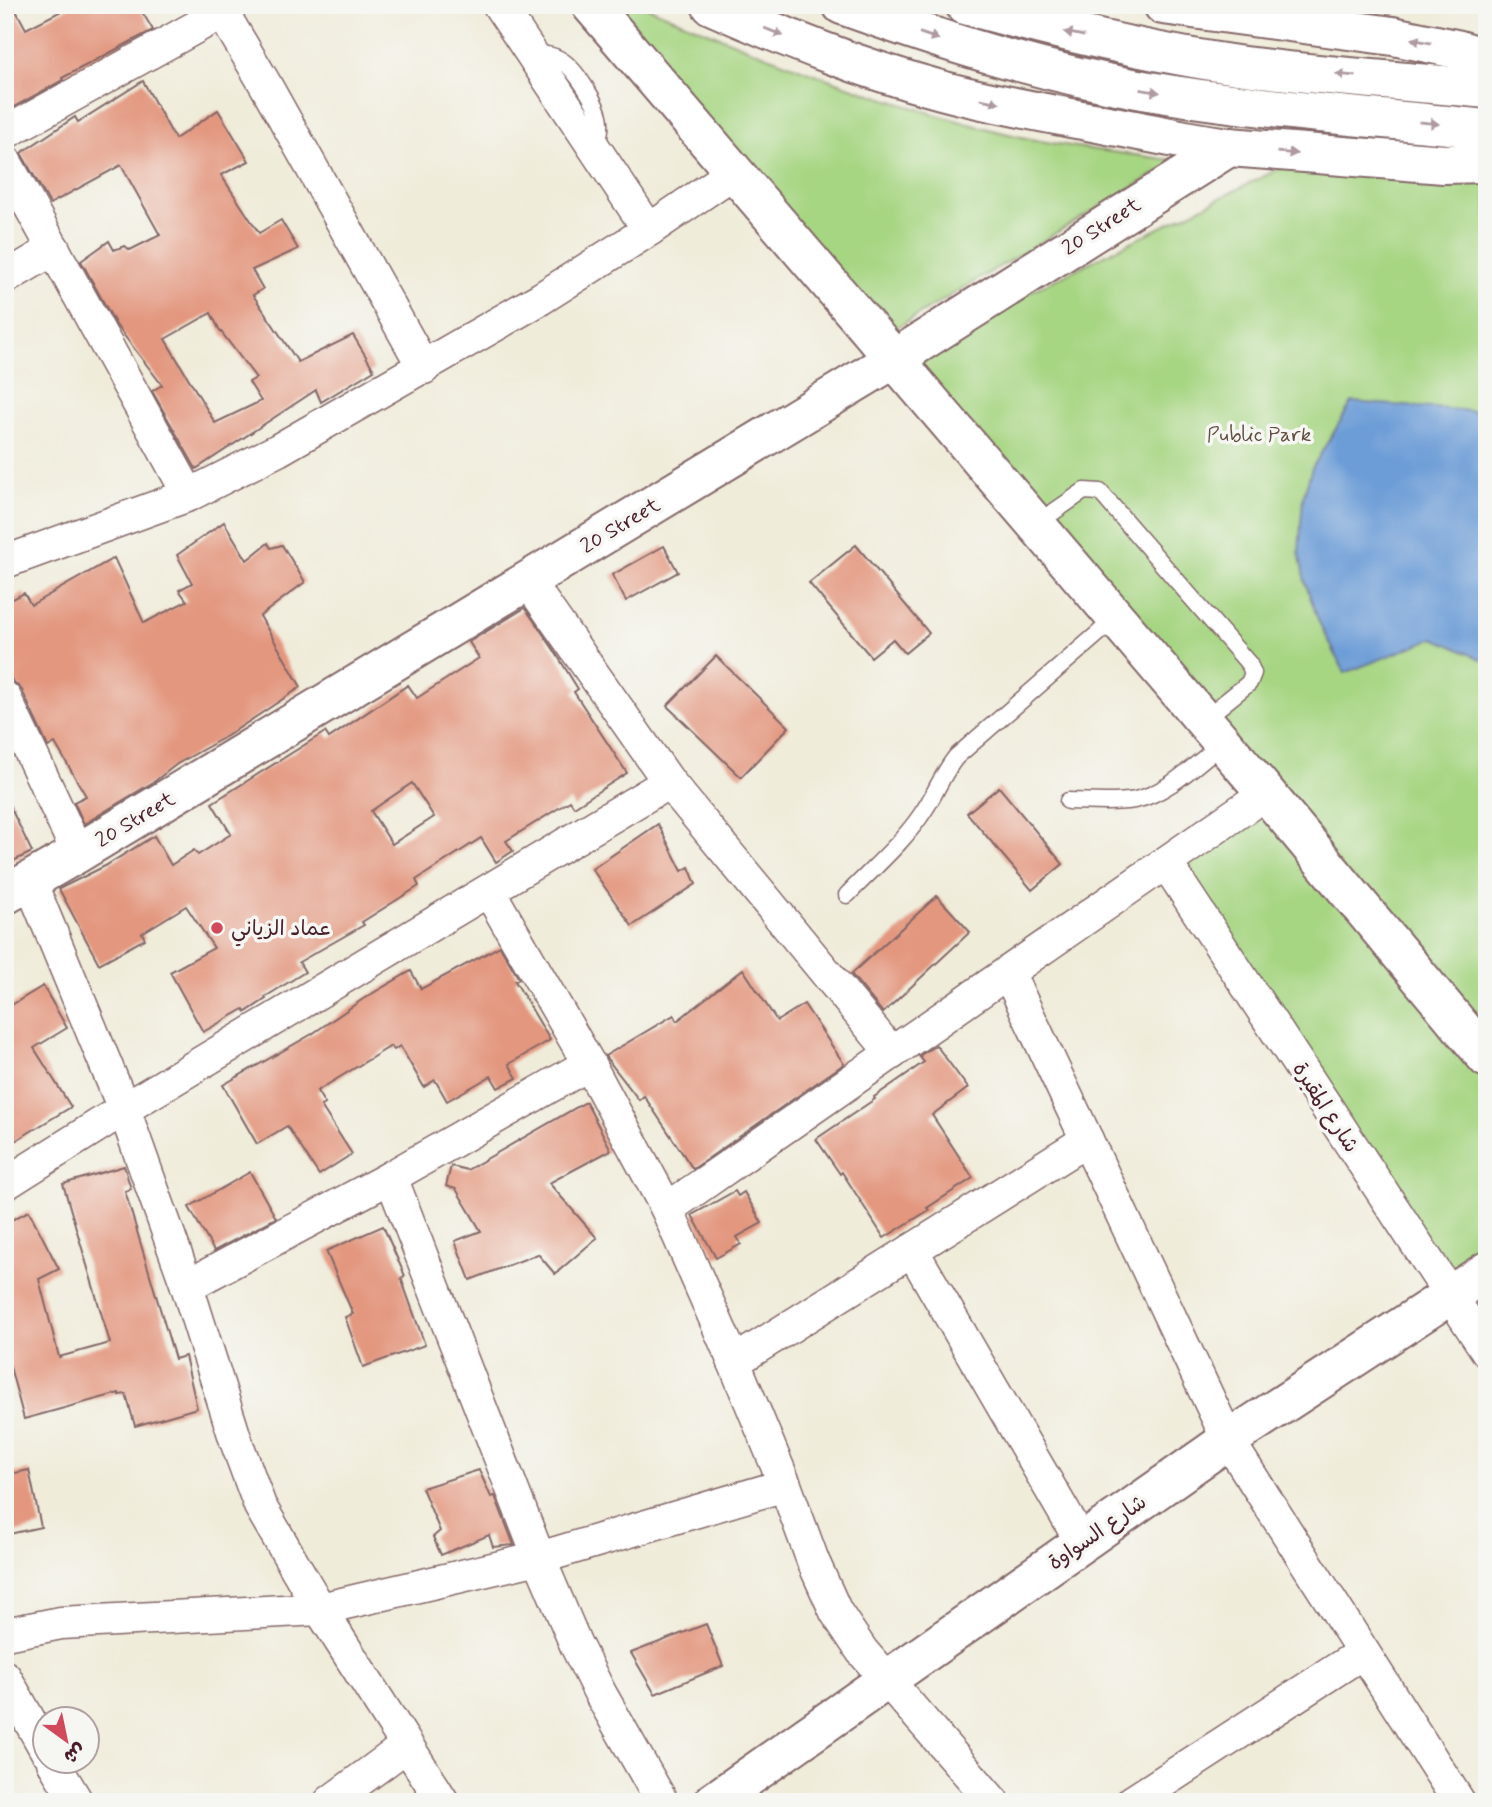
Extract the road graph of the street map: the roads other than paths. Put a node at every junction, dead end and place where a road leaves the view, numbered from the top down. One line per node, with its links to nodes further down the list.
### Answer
1 (499, 5): 16 (street)
2 (591, 5): 15 (main road)
3 (711, 5): 12 (main road, one-way to 12)
4 (842, 5): 10 (main road, one-way to 10)
5 (965, 5): 9 (main road, one-way to 5)
6 (1180, 7): 8 (main road, one-way to 6)
7 (221, 9): 11 (street); 20 (street)
8 (1487, 58)
9 (1487, 89)
10 (1487, 129)
11 (5, 133)
12 (1229, 147): 14 (main road, one-way to 14); 19 (main road, 20 Street)
13 (5, 161): 17 (street)
14 (1487, 163)
15 (734, 172): 16 (street); 19 (main road)
16 (649, 230): 20 (street)
17 (54, 249): 18 (street); 21 (street)
18 (5, 278)
19 (894, 359): 22 (main road); 24 (main road, 20 Street)
20 (424, 368): 21 (street)
21 (189, 495): 23 (street)
22 (1035, 524): 25 (main road); 27 (lane)
23 (5, 562)
24 (528, 581): 28 (street); 31 (main road, 20 Street)
25 (1116, 618): 27 (main road); 35 (lane)
26 (5, 698): 31 (street)
27 (1213, 732): 29 (main road); 30 (lane)
28 (669, 782): 34 (street); 37 (street)
29 (1266, 793): 32 (street); 38 (main road)
30 (1068, 801)
31 (78, 853): 33 (main road, 20 Street)
32 (1166, 863): 36 (street); 48 (street, شارع المقبرة)
33 (18, 888): 40 (street)
34 (489, 891): 39 (street); 40 (street)
35 (847, 895)
36 (1008, 972): 37 (street); 41 (street)
37 (892, 1053): 44 (street)
38 (1487, 1058)
39 (589, 1064): 42 (street); 44 (street)
40 (124, 1109): 43 (street); 47 (street)
41 (1087, 1140): 45 (street); 51 (street)
42 (391, 1177): 47 (street); 54 (street)
43 (5, 1184)
44 (667, 1209): 50 (street)
45 (912, 1250): 50 (street); 53 (street)
46 (1487, 1271): 48 (main road, شارع السواوة)
47 (187, 1286): 55 (street)
48 (1450, 1296): 49 (street, شارع المقبرة); 51 (main road, شارع السواوة)
49 (1487, 1350)
50 (734, 1362): 52 (street)
51 (1228, 1440): 53 (main road, شارع السواوة); 57 (street)
52 (785, 1485): 54 (street); 59 (street)
53 (1082, 1543): 59 (main road, شارع السواوة)
54 (538, 1558): 55 (street); 66 (street)
55 (320, 1609): 56 (street); 61 (street)
56 (5, 1634)
57 (1362, 1653): 69 (street); 70 (street)
58 (5, 1676): 60 (street)
59 (887, 1679): 67 (main road, شارع السواوة); 68 (street)
60 (32, 1725)
61 (406, 1746): 64 (street); 65 (street)
62 (61, 1776): 63 (street)
63 (77, 1802)
64 (330, 1802)
65 (443, 1802)
66 (662, 1802)
67 (713, 1802)
68 (993, 1802)
69 (1132, 1802)
70 (1459, 1802)

